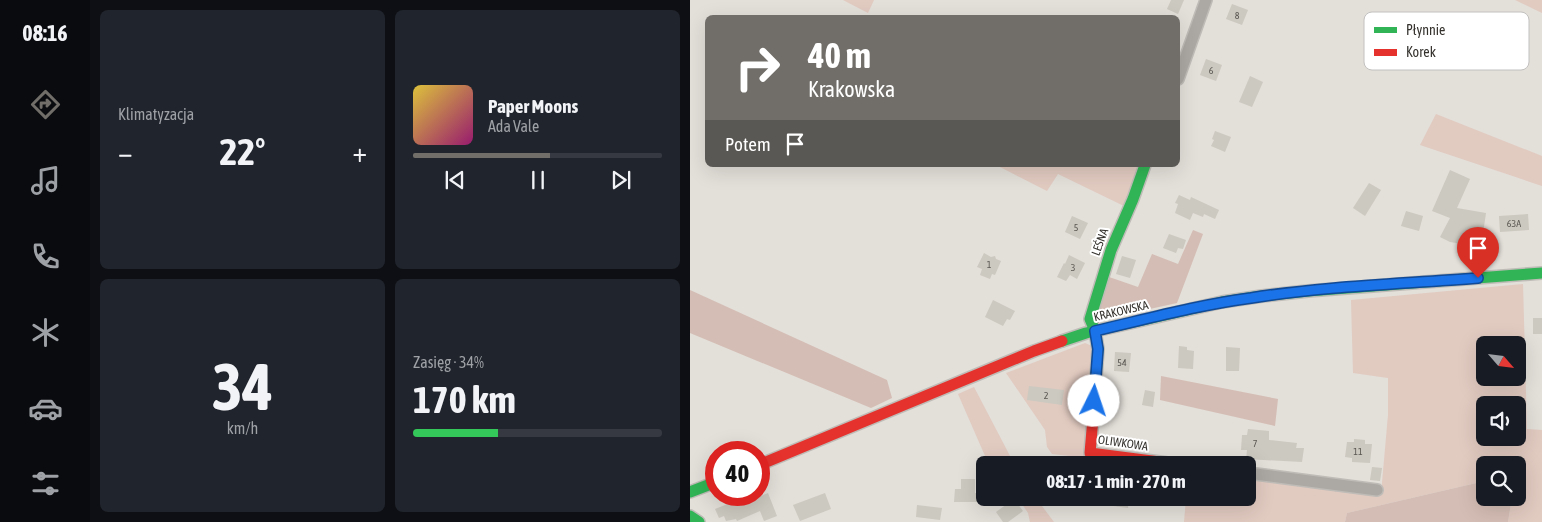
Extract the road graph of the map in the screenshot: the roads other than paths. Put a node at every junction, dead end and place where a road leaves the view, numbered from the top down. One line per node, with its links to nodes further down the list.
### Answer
1 (1206, 0): 2 (street)
2 (1180, 72)
3 (1144, 167): 5 (main road, LEŚNA)
4 (1542, 273): 5 (main road, KRAKOWSKA)
5 (1095, 331): 6 (main road, OLIWKOWA); 7 (main road, KRAKOWSKA)
6 (1113, 456)
7 (770, 460)
8 (1256, 475): 10 (street)
9 (705, 486): 11 (main road)
10 (1376, 490)
11 (690, 492)
12 (690, 516): 13 (main road)
13 (699, 522)

